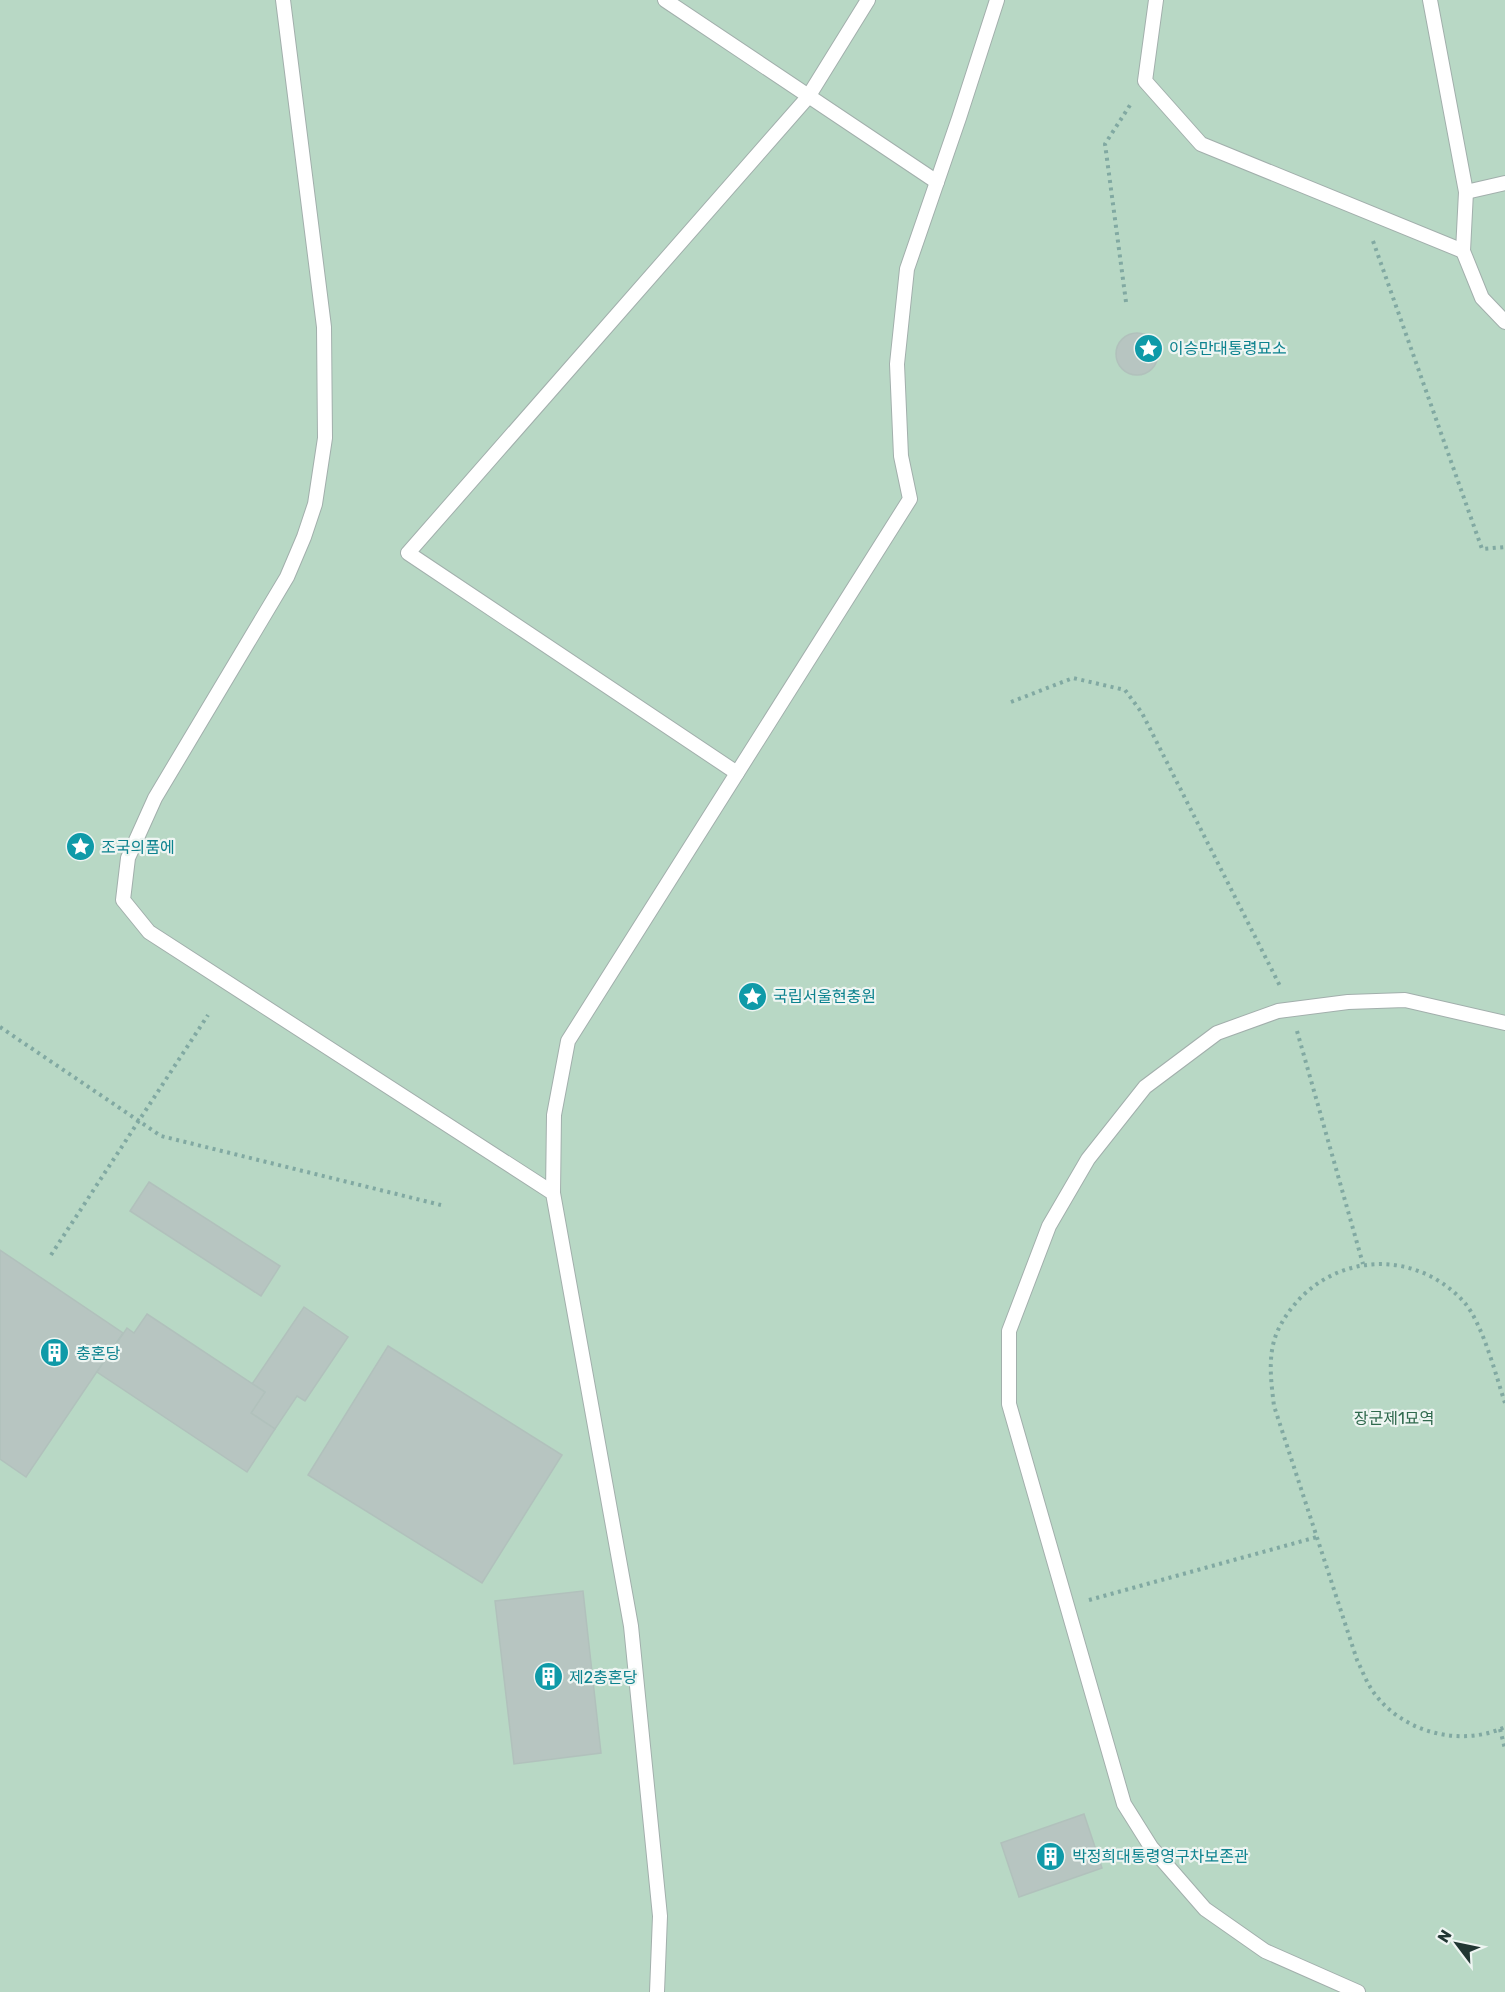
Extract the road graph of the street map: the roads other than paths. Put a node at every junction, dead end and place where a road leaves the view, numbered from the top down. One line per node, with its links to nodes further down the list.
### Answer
1 (283, 0): 15 (lane)
2 (665, 0): 7 (lane)
3 (868, 0): 7 (lane)
4 (997, 0): 8 (lane)
5 (1156, 0): 11 (lane)
6 (1430, 0): 10 (lane)
7 (808, 97): 8 (lane); 13 (lane)
8 (937, 182): 13 (lane)
9 (1505, 183): 10 (lane)
10 (1466, 192): 11 (lane)
11 (1463, 250): 12 (lane)
12 (1505, 322)
13 (737, 773): 15 (lane)
14 (1505, 1023): 17 (lane)
15 (553, 1194): 16 (lane)
16 (657, 1992)
17 (1358, 1992)

